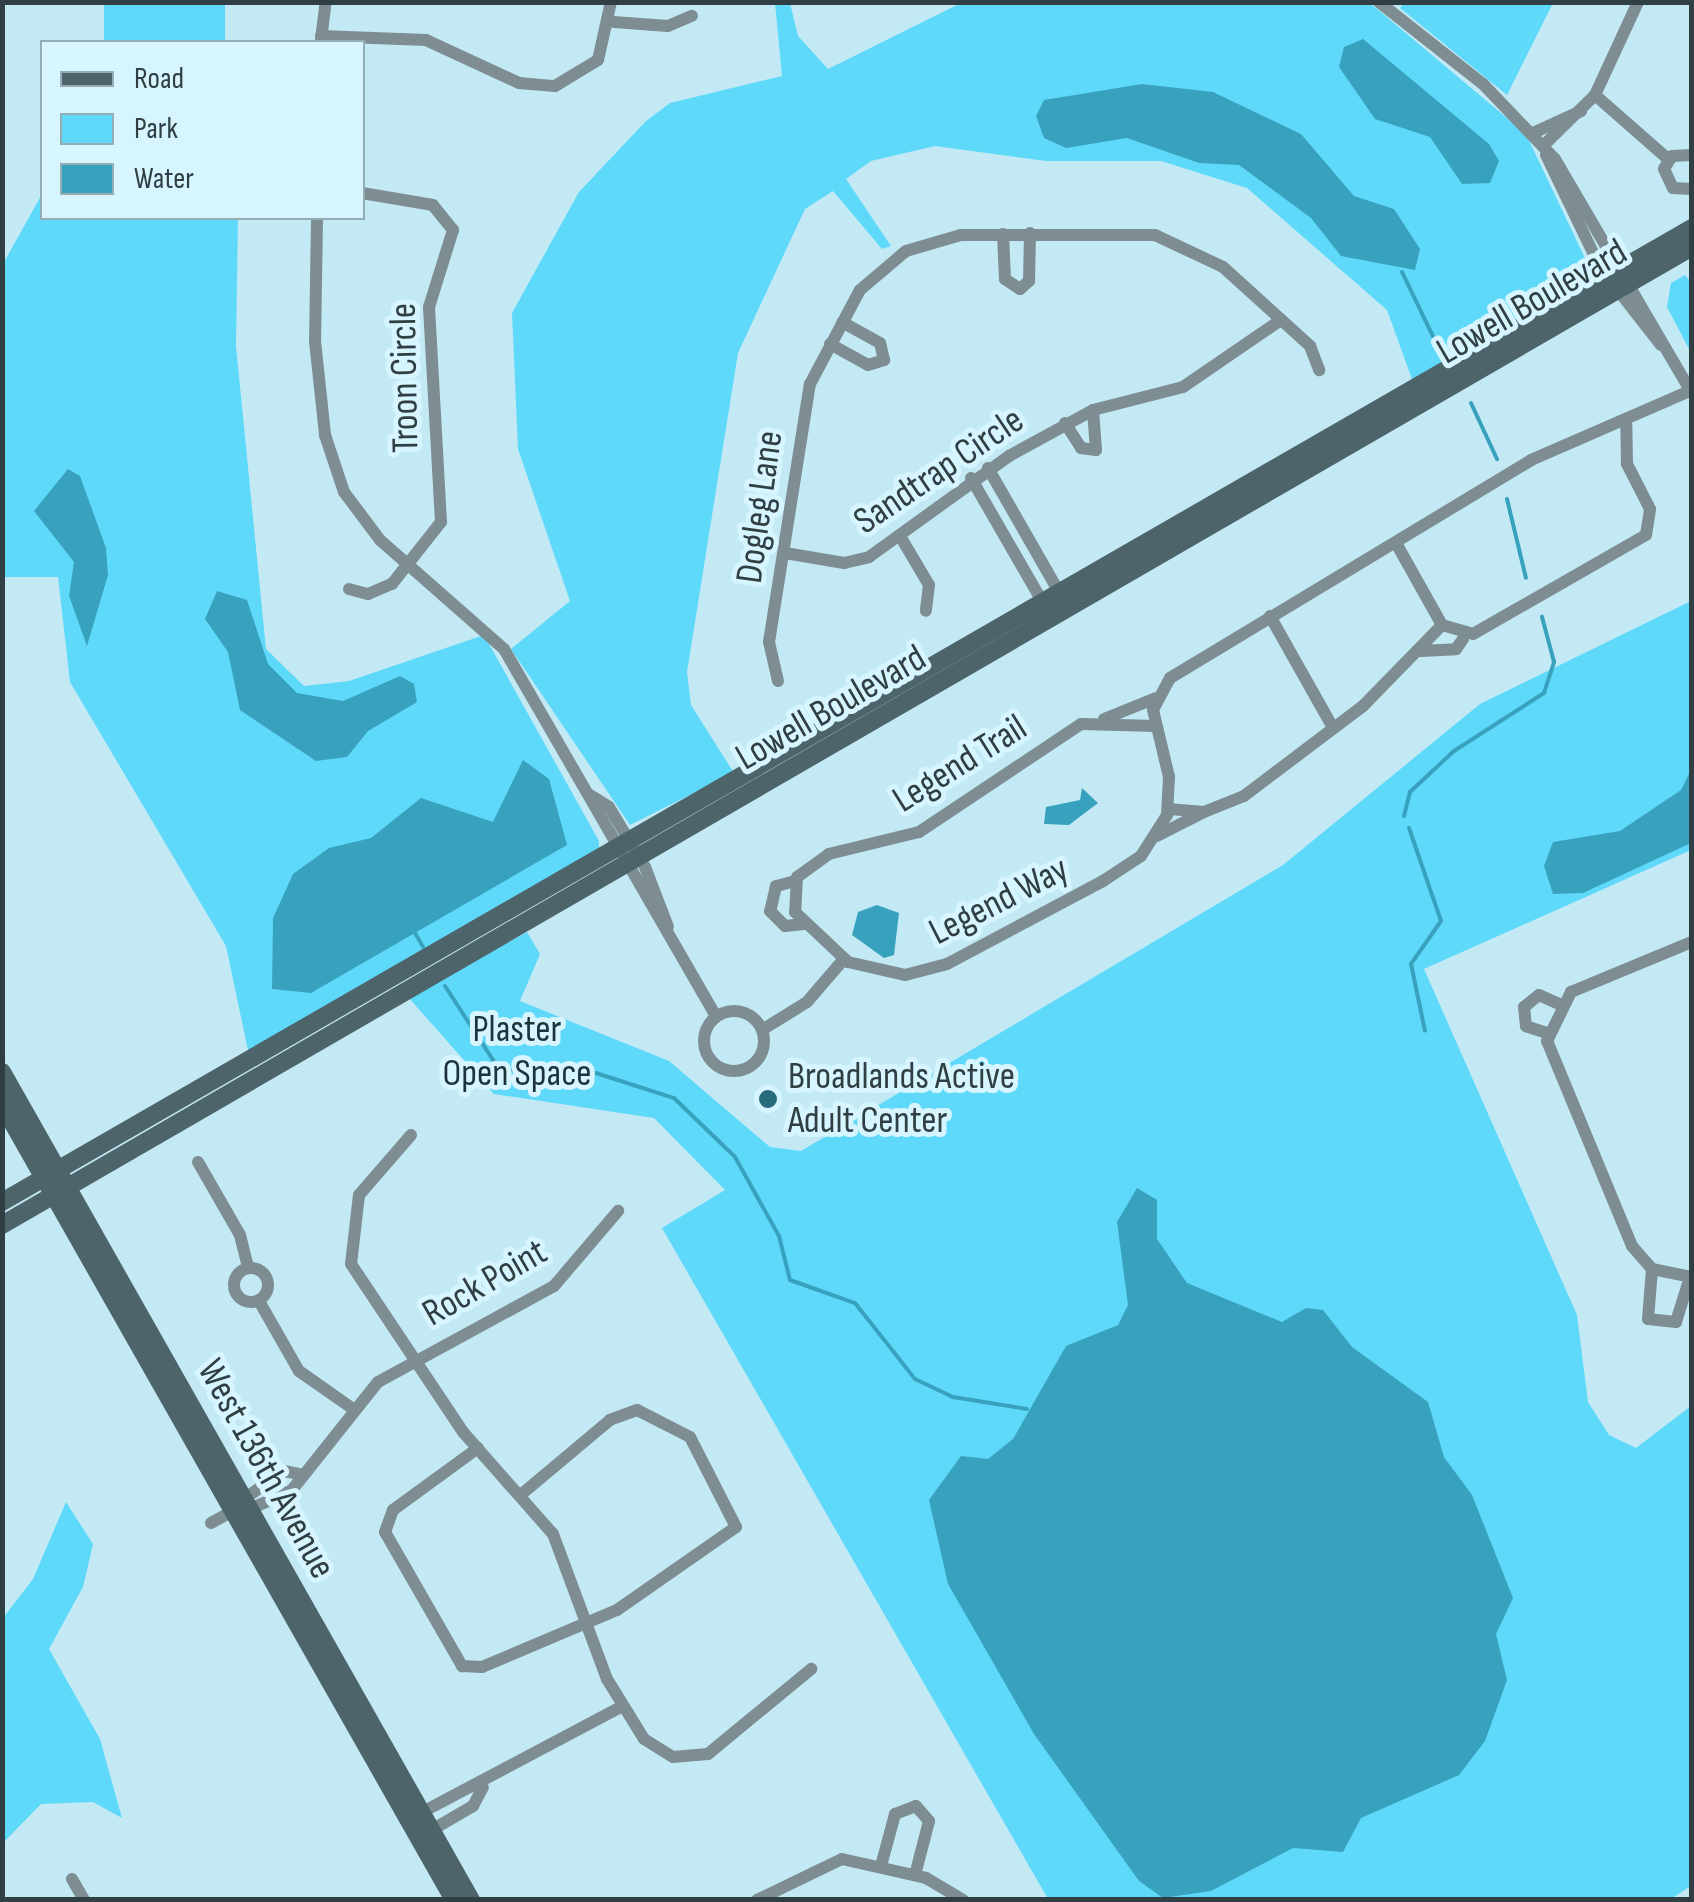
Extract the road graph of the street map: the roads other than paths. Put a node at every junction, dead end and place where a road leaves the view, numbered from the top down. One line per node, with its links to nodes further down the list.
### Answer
1 (326, 2): 7 (street)
2 (611, 2): 6 (street)
3 (1380, 2): 10 (street)
4 (1638, 2): 8 (street)
5 (692, 16): 6 (street)
6 (614, 22): 7 (street)
7 (321, 39)
8 (1595, 95): 9 (street); 13 (street)
9 (1581, 110): 10 (street); 11 (street)
10 (1533, 134): 11 (street)
11 (1544, 146): 21 (street); 21 (street)
12 (1692, 154): 13 (street)
13 (1668, 159): 14 (street)
14 (1692, 189)
15 (365, 194): 35 (street, Troon Circle)
16 (317, 220): 35 (street)
17 (1692, 228): 21 (main road, Lowell Boulevard)
18 (1030, 233): 19 (street, Dogleg Lane); 19 (street); 22 (street, Dogleg Lane)
19 (1003, 234): 23 (street, Dogleg Lane)
20 (1692, 247): 21 (main road, Lowell Boulevard)
21 (1620, 279): 26 (street); 37 (main road, Lowell Boulevard)
22 (1281, 320): 25 (street, Dogleg Lane); 27 (street, Sandtrap Circle)
23 (842, 322): 24 (street, Dogleg Lane); 24 (street)
24 (830, 344): 34 (street, Dogleg Lane)
25 (1319, 370)
26 (1691, 392): 29 (street, Legend Trail)
27 (1093, 410): 28 (street, Sandtrap Circle); 28 (street, Sandtrap Circle)
28 (1065, 424): 30 (street, Sandtrap Circle)
29 (1626, 426): 33 (street, Legend Trail); 41 (street, Legend Way)
30 (988, 468): 31 (street, Sandtrap Circle); 37 (street)
31 (971, 478): 32 (street, Sandtrap Circle); 37 (street)
32 (900, 536): 34 (street, Sandtrap Circle); 38 (street)
33 (1396, 543): 39 (street, Legend Trail); 40 (street)
34 (785, 553): 43 (street, Dogleg Lane)
35 (410, 565): 36 (street); 51 (street)
36 (349, 589)
37 (1056, 605): 51 (main road, Lowell Boulevard)
38 (926, 611)
39 (1270, 616): 44 (street, Legend Trail); 47 (street)
40 (1442, 625): 41 (street); 42 (street, Legend Way)
41 (1463, 638): 42 (street, Legend Way)
42 (1421, 651): 47 (street, Legend Way)
43 (778, 682)
44 (1156, 698): 45 (street, Legend Trail); 46 (street)
45 (1104, 719): 46 (street); 52 (street, Legend Trail)
46 (1155, 726): 48 (street)
47 (1332, 726): 49 (street, Legend Way)
48 (1168, 810): 49 (street, Legend Way); 50 (street, Legend Way)
49 (1204, 812): 50 (street, Legend Way)
50 (1157, 836): 55 (street, Legend Way)
51 (627, 854): 57 (street); 64 (main road, Lowell Boulevard)
52 (795, 881): 53 (street); 53 (street, Legend Trail)
53 (804, 924): 55 (street, Legend Trail)
54 (1692, 942): 56 (street)
55 (844, 959): 58 (street)
56 (1559, 1004): 59 (street); 59 (street)
57 (716, 1016): 58 (street); 58 (street)
58 (762, 1030)
59 (1547, 1033): 69 (street)
60 (2, 1072): 64 (main road, West 136th Avenue)
61 (2, 1104): 64 (main road, West 136th Avenue)
62 (411, 1135): 72 (street)
63 (198, 1162): 68 (street)
64 (56, 1182): 65 (main road, Lowell Boulevard); 67 (main road, Lowell Boulevard); 77 (main road, West 136th Avenue)
65 (2, 1202)
66 (618, 1211): 72 (street, Rock Point)
67 (2, 1224)
68 (248, 1268): 71 (street); 71 (street)
69 (1652, 1268): 70 (street); 70 (street)
70 (1691, 1277)
71 (259, 1301): 73 (street)
72 (416, 1357): 73 (street, Rock Point); 74 (street)
73 (353, 1409): 75 (street, Rock Point)
74 (478, 1448): 76 (street); 80 (street)
75 (300, 1474): 77 (street); 78 (street, Rock Point)
76 (523, 1493): 80 (street); 80 (street)
77 (238, 1502): 78 (main road, West 136th Avenue); 79 (street); 84 (main road, West 136th Avenue)
78 (253, 1512): 84 (main road, West 136th Avenue)
79 (211, 1523)
80 (586, 1620): 82 (street)
81 (811, 1669): 82 (street)
82 (622, 1706): 83 (street)
83 (483, 1787): 84 (street); 85 (street)
84 (415, 1816): 85 (main road, West 136th Avenue)
85 (425, 1834): 90 (main road, West 136th Avenue); 91 (main road, West 136th Avenue)
86 (881, 1866): 87 (street); 87 (street); 92 (street)
87 (915, 1875): 93 (street)
88 (72, 1879): 89 (street)
89 (84, 1900)
90 (454, 1900)
91 (470, 1900)
92 (757, 1900)
93 (962, 1900)

